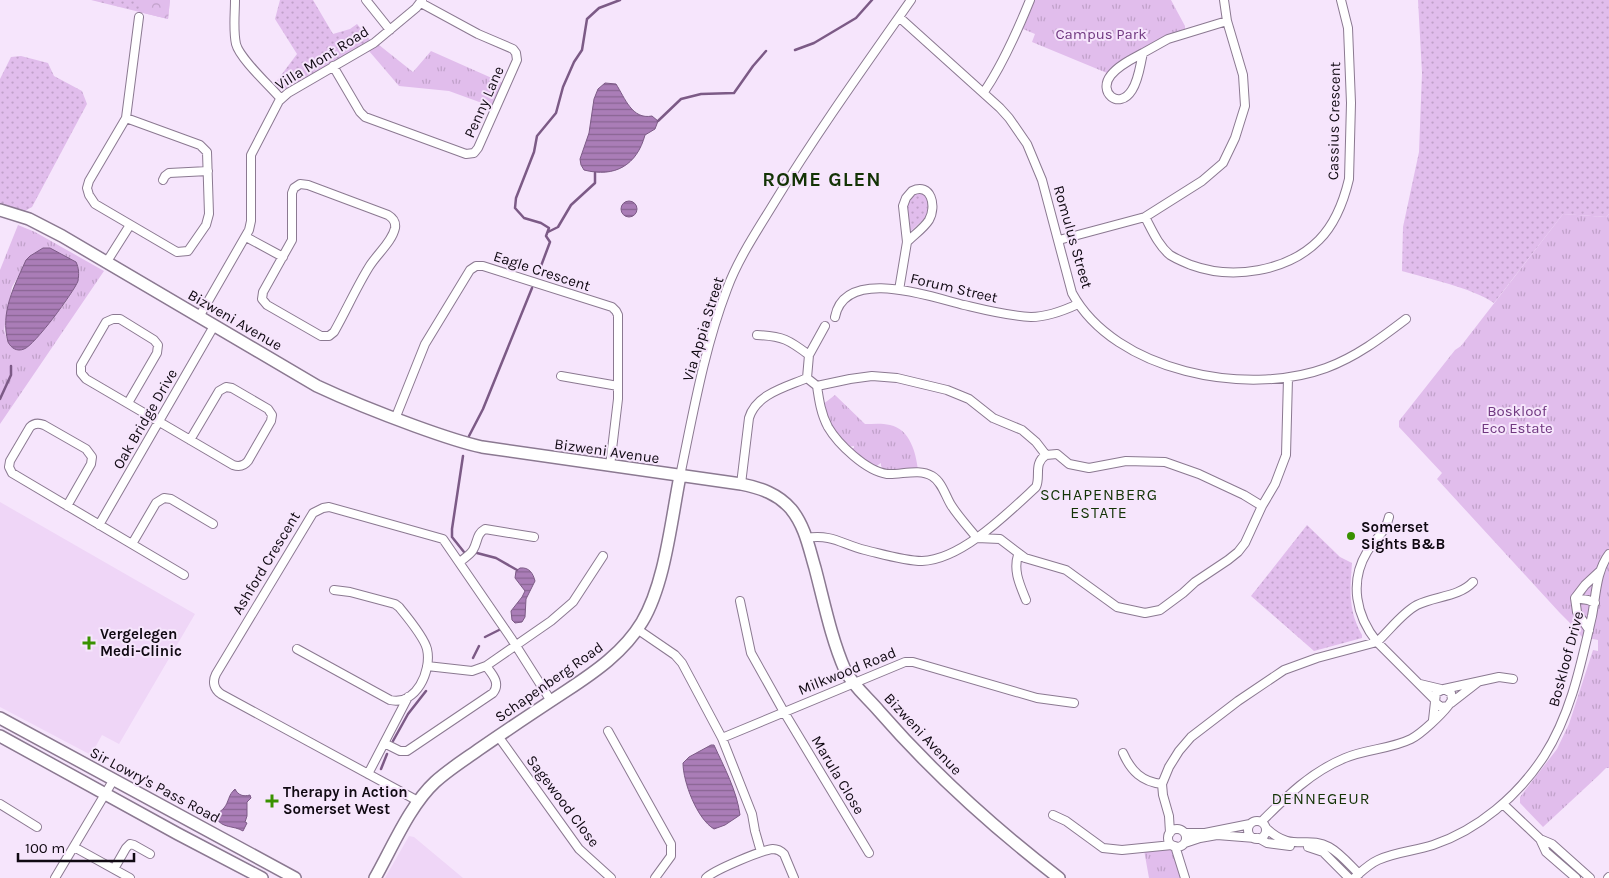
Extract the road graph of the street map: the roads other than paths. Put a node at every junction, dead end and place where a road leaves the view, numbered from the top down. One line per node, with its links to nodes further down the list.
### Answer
1 (234, 0): 15 (street)
2 (366, 0): 11 (street)
3 (911, 0): 9 (street, Via Appia Street)
4 (1030, 0): 14 (street)
5 (1224, 0): 10 (street)
6 (421, 2): 11 (street, Villa Mont Road); 13 (street, Penny Lane)
7 (1344, 3): 20 (street, Cassius Crescent)
8 (139, 17): 16 (street)
9 (899, 17): 14 (street, Romulus Street); 47 (street, Via Appia Street)
10 (1227, 21): 12 (street); 20 (street)
11 (390, 30): 13 (street, Villa Mont Road)
12 (1143, 53): 12 (street)
13 (333, 66): 15 (street, Villa Mont Road)
14 (984, 92): 23 (street, Romulus Street)
15 (281, 99): 22 (street, Villa Mont Road)
16 (126, 118): 17 (street); 21 (street)
17 (208, 171): 18 (street); 21 (street)
18 (163, 180)
19 (0, 210): 26 (street, Bizweni Avenue)
20 (1145, 217): 23 (street)
21 (130, 225): 26 (street)
22 (246, 237): 25 (street); 29 (street, Villa Mont Road)
23 (1059, 240): 28 (street, Romulus Street)
24 (907, 242): 24 (street); 27 (street)
25 (284, 257): 25 (street)
26 (106, 262): 29 (street, Bizweni Avenue)
27 (899, 290): 28 (street, Forum Street); 30 (street, Forum Street)
28 (1078, 304): 38 (street, Romulus Street)
29 (199, 317): 32 (street, Bizweni Avenue)
30 (835, 317)
31 (1406, 318): 38 (street, Romulus Street)
32 (214, 326): 42 (street, Bizweni Avenue); 43 (street, Oak Bridge Drive)
33 (825, 326): 35 (street)
34 (757, 335): 35 (street)
35 (809, 355): 37 (street)
36 (561, 376): 39 (street)
37 (807, 378): 40 (street); 48 (street)
38 (1288, 378): 50 (street)
39 (618, 386): 42 (street, Eagle Crescent); 46 (street, Eagle Crescent)
40 (817, 386): 45 (street); 56 (street)
41 (128, 404): 41 (street); 43 (street)
42 (395, 419): 46 (street, Bizweni Avenue)
43 (159, 422): 44 (street); 53 (street, Oak Bridge Drive)
44 (190, 440): 44 (street)
45 (1046, 455): 50 (street); 56 (street)
46 (610, 466): 47 (street, Bizweni Avenue)
47 (680, 476): 48 (street, Bizweni Avenue); 70 (street, Schapenberg Road)
48 (741, 484): 55 (street, Bizweni Avenue)
49 (67, 506): 49 (street); 53 (street)
50 (1262, 506): 59 (street)
51 (1388, 517): 72 (street)
52 (213, 524): 57 (street)
53 (99, 525): 57 (street)
54 (534, 537): 61 (street)
55 (806, 538): 56 (street); 79 (street, Bizweni Avenue)
56 (977, 538): 59 (street)
57 (132, 544): 63 (street)
58 (1609, 554): 62 (street)
59 (1018, 555): 67 (street)
60 (603, 556): 73 (street)
61 (460, 562): 73 (street, Ashford Crescent); 96 (street, Ashford Crescent)
62 (1599, 572): 66 (street); 69 (street, Boskloof Drive)
63 (184, 575)
64 (1473, 582): 72 (street)
65 (334, 590): 75 (street)
66 (1575, 598): 69 (street); 71 (street)
67 (1026, 600)
68 (740, 601): 87 (street, Marula Close)
69 (1595, 603): 71 (street, Boskloof Drive)
70 (637, 630): 83 (street, Schapenberg Road); 93 (street)
71 (1589, 630): 102 (street, Boskloof Drive)
72 (1377, 642): 80 (street); 98 (street)
73 (515, 645): 76 (street); 83 (street, Ashford Crescent)
74 (297, 648): 82 (street)
75 (427, 666): 76 (street); 82 (street)
76 (486, 666): 94 (street)
77 (1513, 679): 78 (street)
78 (1480, 681): 81 (street); 86 (street)
79 (854, 682): 85 (street, Milkwood Road); 87 (street, Milkwood Road); 129 (street, Bizweni Avenue)
80 (1420, 684): 81 (street); 84 (street)
81 (1443, 689): 84 (street); 86 (street)
82 (408, 698): 94 (street)
83 (551, 701): 92 (street, Schapenberg Road)
84 (1435, 701): 86 (street); 89 (street)
85 (1074, 703)
86 (1449, 705): 89 (street)
87 (784, 712): 93 (street, Milkwood Road); 115 (street, Marula Close)
88 (0, 718): 97 (street, Sir Lowry's Pass Road)
89 (1433, 720): 106 (street)
90 (608, 731): 126 (street)
91 (0, 736): 99 (street, Sir Lowry's Pass Road)
92 (498, 736): 100 (street, Schapenberg Road); 125 (street, Sagewood Close)
93 (722, 738): 114 (street)
94 (384, 743): 96 (street)
95 (1123, 753): 98 (street)
96 (368, 774): 100 (street, Ashford Crescent)
97 (114, 779): 99 (street); 123 (street, Sir Lowry's Pass Road)
98 (1162, 784): 104 (street)
99 (107, 793): 112 (street); 122 (street, Sir Lowry's Pass Road)
100 (418, 801): 124 (street, Schapenberg Road)
101 (0, 804): 107 (street)
102 (1503, 804): 110 (street); 119 (street, Boskloof Drive)
103 (1053, 815): 111 (street)
104 (1169, 816): 108 (street); 111 (street)
105 (1250, 824): 106 (street); 108 (street); 109 (street)
106 (1263, 825): 109 (street); 113 (street)
107 (37, 828)
108 (1182, 831): 111 (street); 111 (street)
109 (1256, 838): 111 (street); 113 (street)
110 (1540, 839): 132 (street); 133 (street)
111 (1175, 842): 130 (street)
112 (74, 847): 118 (street); 120 (street)
113 (1325, 849): 117 (street)
114 (762, 852): 127 (street); 128 (street)
115 (868, 853)
116 (150, 854): 118 (street)
117 (1340, 861): 119 (street); 131 (street)
118 (114, 870): 121 (street)
119 (1356, 876)
120 (55, 878)
121 (130, 878)
122 (262, 878)
123 (295, 878)
124 (375, 878)
125 (611, 878)
126 (654, 878)
127 (706, 878)
128 (794, 878)
129 (1059, 878)
130 (1185, 878)
131 (1349, 878)
132 (1576, 878)
133 (1590, 878)

